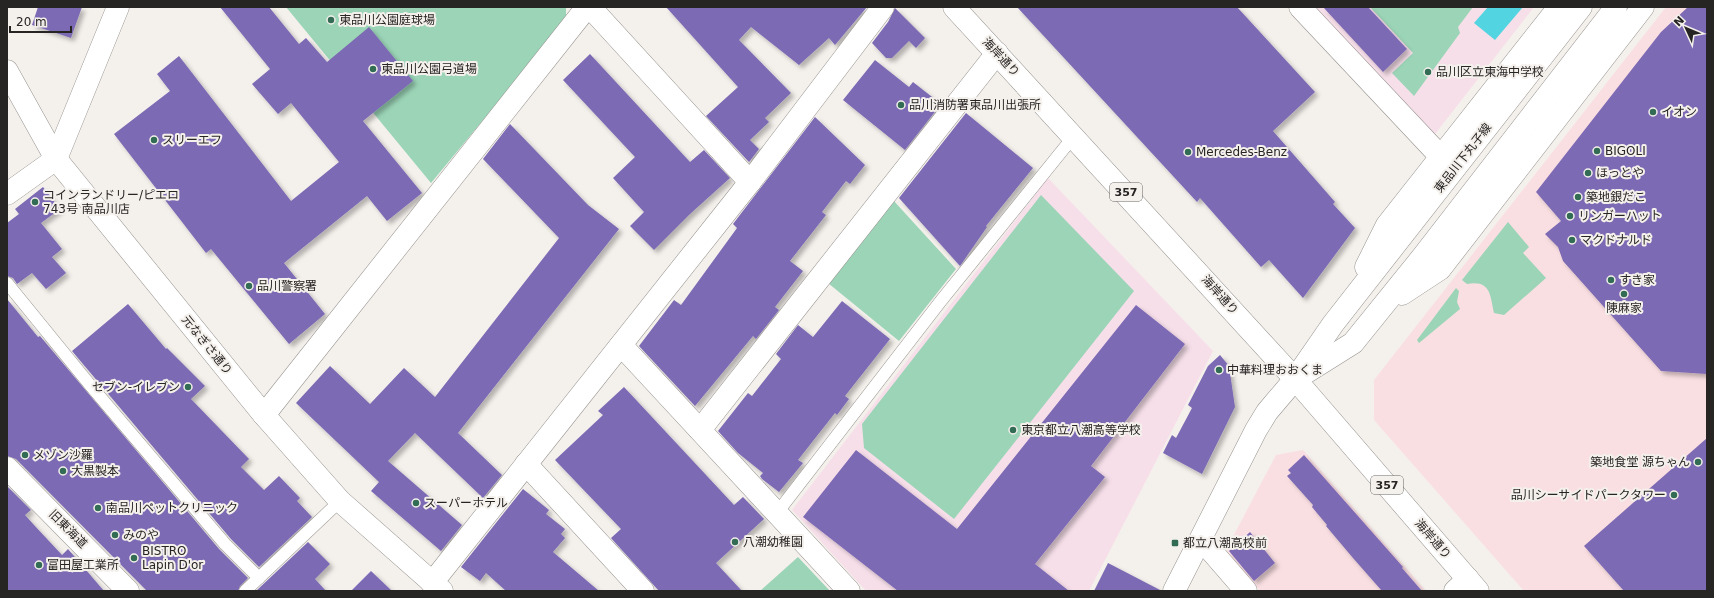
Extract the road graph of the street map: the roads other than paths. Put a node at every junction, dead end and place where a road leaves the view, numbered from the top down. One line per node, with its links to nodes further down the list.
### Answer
1 (118, 7): 14 (main road)
2 (588, 7): 15 (main road); 22 (main road)
3 (883, 7): 15 (main road)
4 (954, 7): 10 (main road, 海岸通り / 357)
5 (1300, 7): 13 (main road)
6 (1559, 7): 13 (main road)
7 (1581, 7): 19 (main road, 東品川下丸子線)
8 (1616, 7): 18 (main road)
9 (1643, 7): 18 (main road)
10 (997, 53): 12 (main road, 海岸通り / 357); 23 (main road)
11 (7, 71): 14 (main road, 元なぎさ通り)
12 (1074, 136): 21 (main road, 海岸通り / 357); 27 (lane)
13 (1441, 157): 19 (main road)
14 (56, 159): 16 (main road); 22 (main road, 元なぎさ通り)
15 (750, 182): 20 (main road)
16 (7, 194)
17 (7, 283): 29 (lane)
18 (1384, 306): 21 (main road)
19 (1344, 309): 21 (main road)
20 (621, 344): 23 (main road); 24 (main road)
21 (1295, 379): 28 (main road); 31 (main road, 海岸通り / 357)
22 (264, 415): 26 (main road, 元なぎさ通り)
23 (700, 430): 27 (main road)
24 (526, 464): 30 (main road); 34 (main road)
25 (7, 468): 32 (main road, 旧東海道)
26 (340, 501): 29 (lane); 30 (main road, 元なぎさ通り)
27 (777, 513): 35 (main road)
28 (1200, 539): 36 (main road); 37 (main road)
29 (259, 578): 33 (lane)
30 (437, 587)
31 (1467, 587)
32 (128, 591)
33 (246, 591)
34 (643, 591)
35 (849, 591)
36 (1174, 591)
37 (1246, 591)

